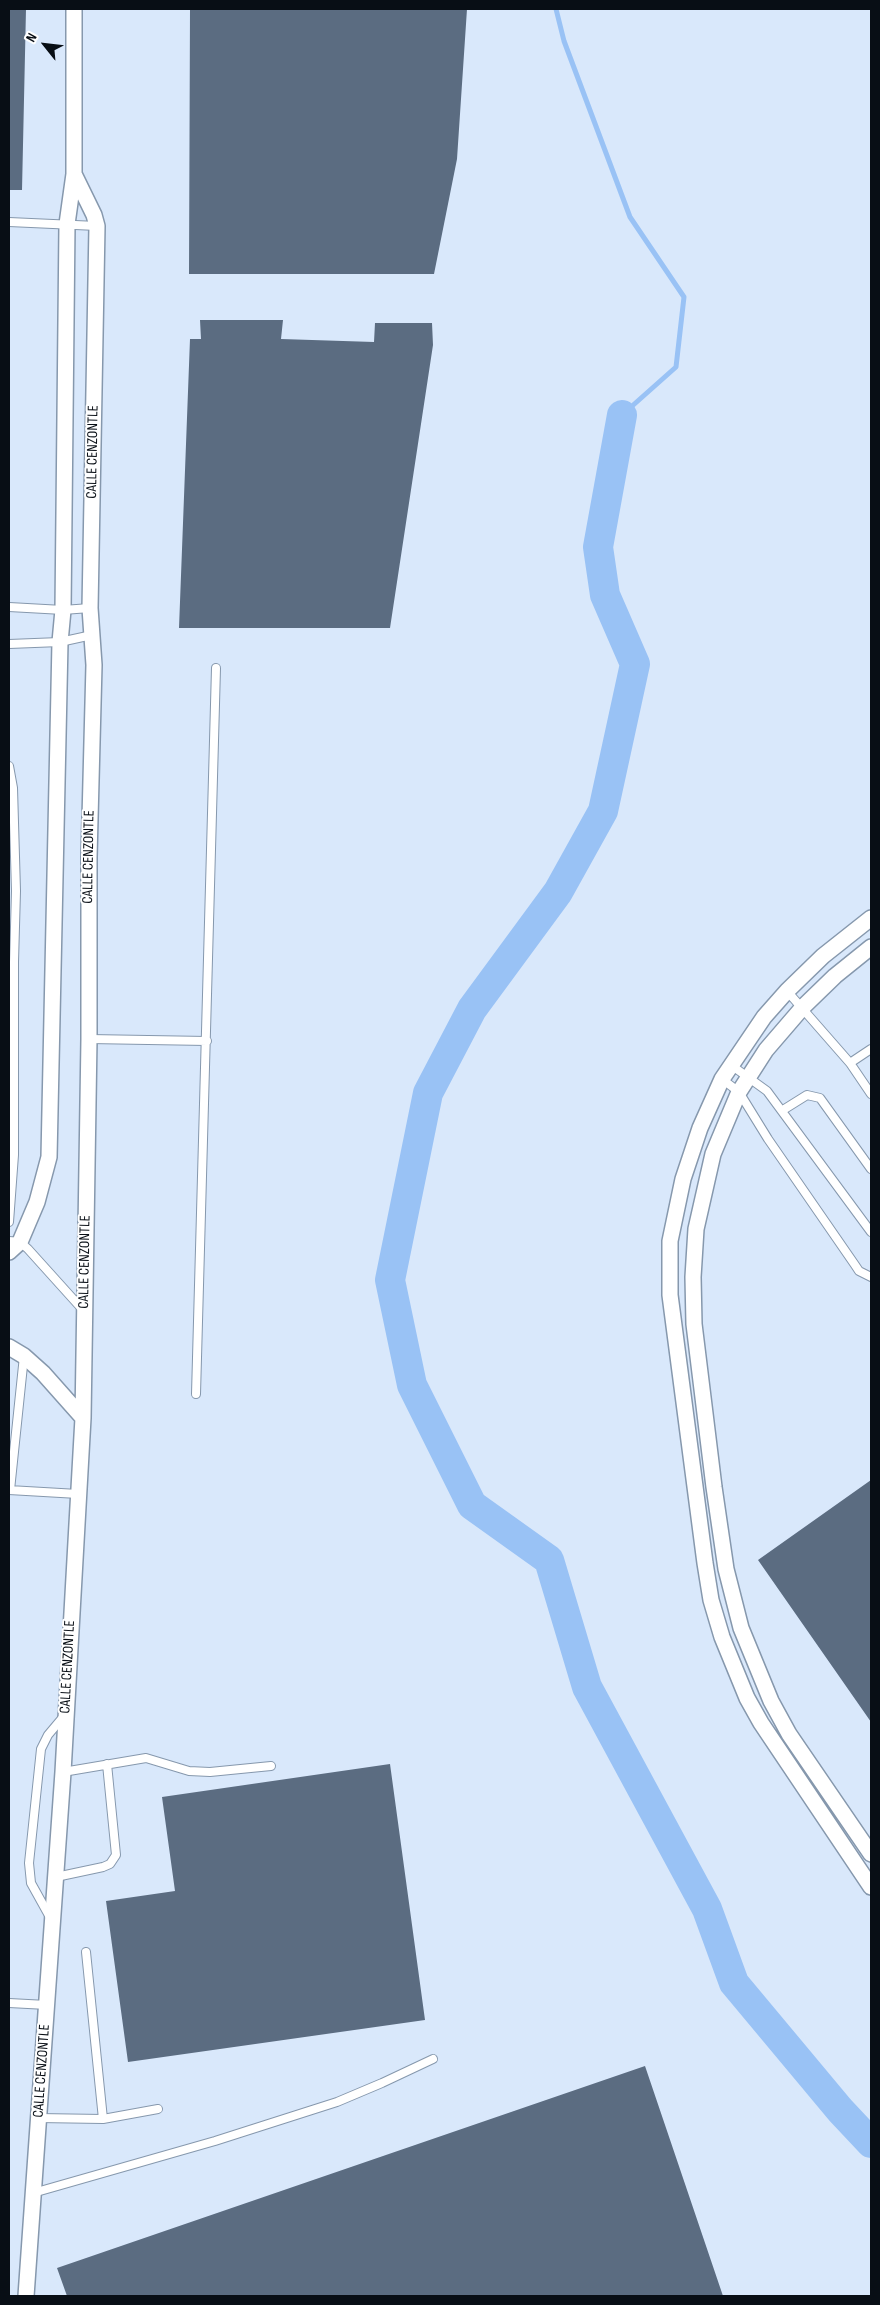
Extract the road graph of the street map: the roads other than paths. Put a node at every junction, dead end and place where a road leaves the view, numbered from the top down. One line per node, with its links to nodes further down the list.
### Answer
1 (74, 9): 2 (street, CALLE CENZONTLE)
2 (74, 174): 4 (street, CALLE CENZONTLE); 5 (street)
3 (9, 222): 4 (lane)
4 (67, 224): 5 (lane); 8 (street, CALLE CENZONTLE)
5 (97, 226): 7 (street, CALLE CENZONTLE)
6 (9, 607): 8 (lane)
7 (90, 608): 8 (lane); 9 (street, CALLE CENZONTLE)
8 (62, 610): 10 (street, CALLE CENZONTLE)
9 (92, 635): 10 (lane); 18 (street, CALLE CENZONTLE)
10 (60, 642): 11 (lane); 31 (street, CALLE CENZONTLE)
11 (9, 644)
12 (216, 668): 19 (lane)
13 (9, 766): 29 (lane)
14 (870, 921): 16 (street)
15 (871, 947): 17 (street)
16 (787, 991): 17 (lane); 22 (street)
17 (802, 1007): 21 (lane); 23 (street)
18 (89, 1039): 19 (lane); 33 (street, CALLE CENZONTLE)
19 (207, 1041): 36 (lane)
20 (871, 1049): 21 (lane)
21 (850, 1063): 26 (lane)
22 (731, 1065): 23 (lane); 24 (street)
23 (748, 1077): 25 (street); 27 (lane)
24 (722, 1079): 25 (lane); 46 (street)
25 (739, 1092): 32 (lane); 44 (street)
26 (871, 1094)
27 (783, 1110): 28 (lane); 30 (lane)
28 (871, 1169)
29 (9, 1222)
30 (871, 1232)
31 (12, 1245): 33 (lane)
32 (871, 1277)
33 (84, 1312): 37 (street, CALLE CENZONTLE)
34 (9, 1346): 35 (street)
35 (24, 1356): 37 (street); 38 (lane)
36 (196, 1394)
37 (83, 1418): 39 (street, CALLE CENZONTLE)
38 (9, 1490): 39 (lane)
39 (78, 1494): 40 (street, CALLE CENZONTLE)
40 (66, 1714): 43 (street, CALLE CENZONTLE); 47 (lane)
41 (107, 1764): 42 (lane); 43 (lane); 45 (lane)
42 (271, 1766)
43 (63, 1772): 45 (street, CALLE CENZONTLE)
44 (871, 1854)
45 (56, 1877): 47 (street, CALLE CENZONTLE)
46 (871, 1888)
47 (53, 1923): 50 (street, CALLE CENZONTLE)
48 (86, 1952): 54 (lane)
49 (9, 2002): 50 (lane)
50 (47, 2005): 53 (street, CALLE CENZONTLE)
51 (433, 2059): 55 (lane)
52 (158, 2109): 54 (lane)
53 (38, 2118): 54 (lane); 55 (street, CALLE CENZONTLE)
54 (103, 2119)
55 (33, 2193): 56 (street, CALLE CENZONTLE)
56 (26, 2296)

